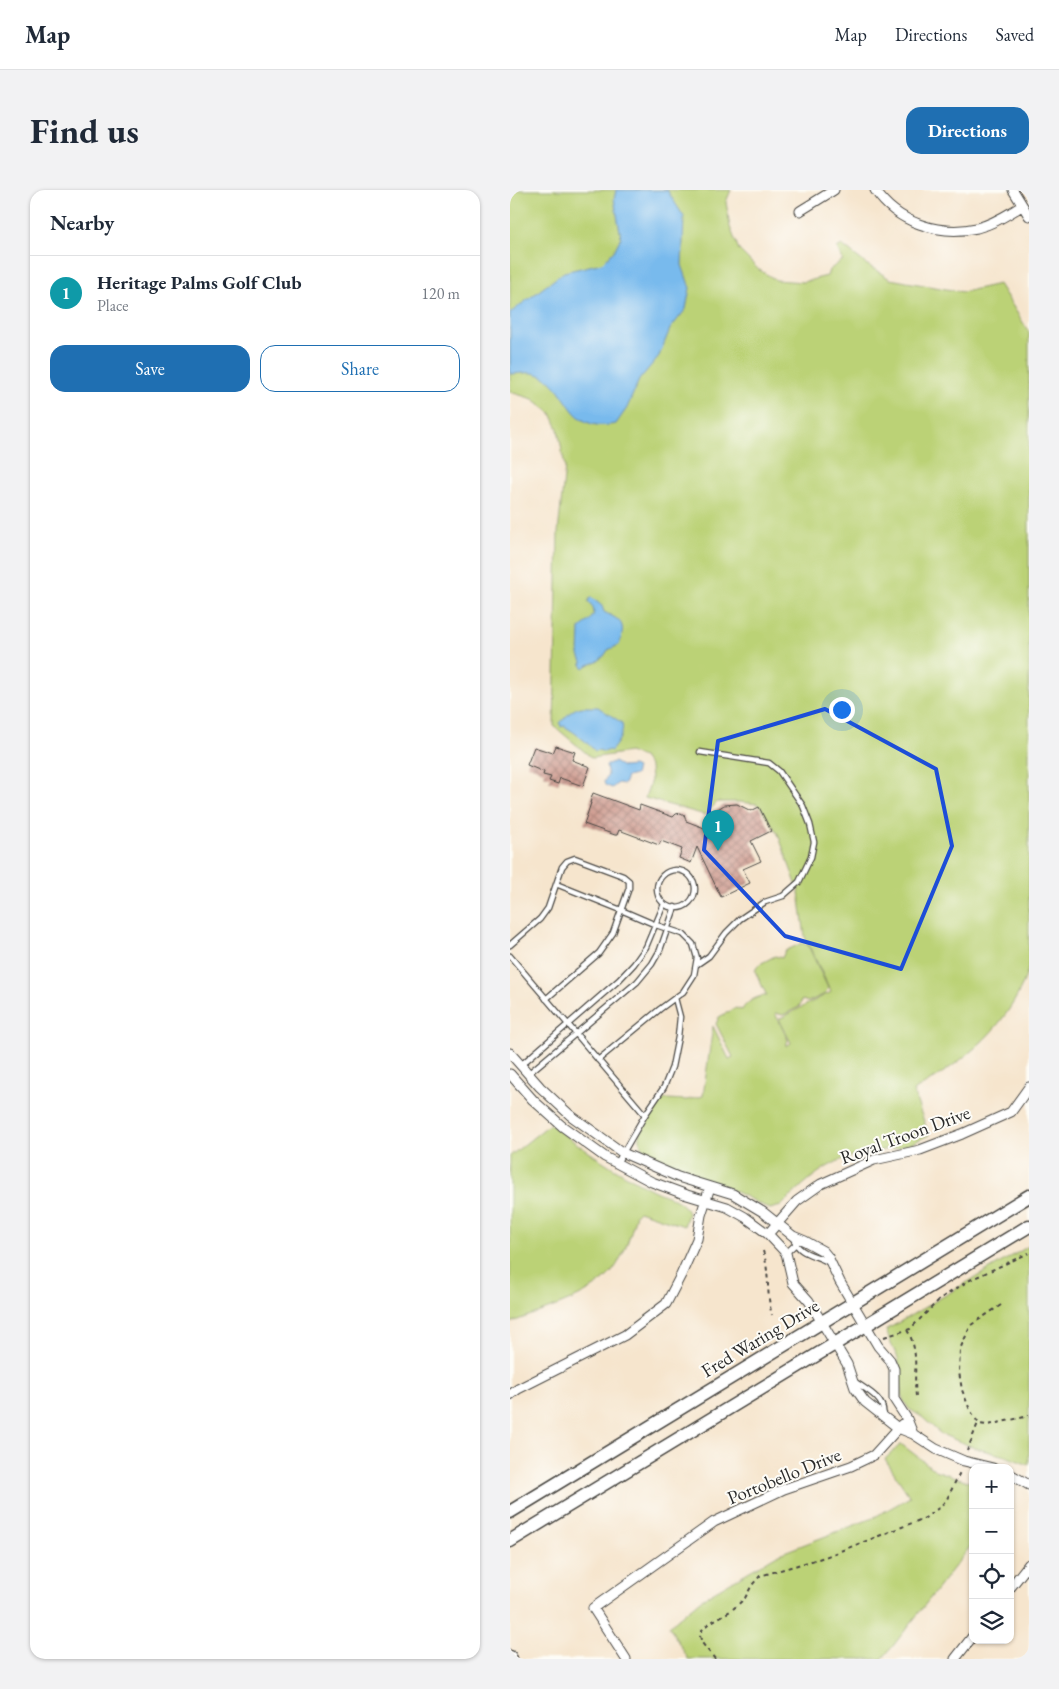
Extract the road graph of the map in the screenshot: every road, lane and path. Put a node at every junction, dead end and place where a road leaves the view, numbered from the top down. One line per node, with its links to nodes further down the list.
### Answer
1 (834, 190): 5 (street)
2 (875, 190): 4 (street)
3 (1013, 190): 4 (street)
4 (1022, 206): 6 (street)
5 (800, 211)
6 (1029, 216)
7 (700, 752): 16 (lane)
8 (556, 884): 11 (lane); 11 (lane); 14 (lane)
9 (664, 904): 10 (lane); 10 (lane); 12 (lane)
10 (675, 907): 13 (lane)
11 (621, 910): 12 (lane); 18 (lane)
12 (656, 926): 13 (lane); 19 (lane)
13 (667, 929): 16 (lane); 20 (lane)
14 (510, 945)
15 (510, 956): 18 (lane)
16 (696, 965): 17 (lane)
17 (675, 998): 22 (lane); 27 (lane)
18 (546, 999): 19 (lane)
19 (567, 1025): 20 (lane); 23 (lane)
20 (575, 1034): 22 (lane); 24 (lane)
21 (510, 1053): 23 (street)
22 (598, 1060): 27 (lane)
23 (520, 1066): 24 (street); 25 (street)
24 (528, 1074): 25 (street); 28 (street)
25 (511, 1078): 29 (street)
26 (1029, 1087): 33 (street, Royal Troon Drive)
27 (646, 1115): 28 (lane)
28 (624, 1153): 29 (lane); 30 (street)
29 (617, 1164): 32 (street)
30 (710, 1187): 32 (street); 33 (street)
31 (1029, 1196): 40 (main road, Fred Waring Drive)
32 (706, 1201): 35 (street); 48 (street)
33 (778, 1223): 35 (street, Royal Troon Drive); 36 (street)
34 (1029, 1226): 44 (main road)
35 (768, 1234): 38 (street)
36 (797, 1240): 38 (lane); 40 (street)
37 (763, 1251): 42 (path)
38 (786, 1253): 43 (street)
39 (1029, 1253): 45 (path)
40 (853, 1303): 43 (main road, Fred Waring Drive); 44 (street)
41 (1001, 1305): 54 (path)
42 (772, 1315)
43 (822, 1322): 47 (street); 61 (main road, Fred Waring Drive)
44 (866, 1325): 47 (main road); 50 (street)
45 (907, 1330): 46 (path); 49 (path)
46 (884, 1337)
47 (835, 1344): 51 (street); 62 (main road)
48 (510, 1395)
49 (916, 1396)
50 (894, 1399): 51 (lane); 53 (street)
51 (881, 1412): 55 (street)
52 (1029, 1416): 54 (path)
53 (907, 1419): 55 (street, Portobello Drive); 56 (street)
54 (978, 1422): 57 (path)
55 (898, 1428): 56 (street); 66 (street, Portobello Drive)
56 (913, 1434): 57 (street)
57 (964, 1461): 58 (street); 67 (path)
58 (976, 1464)
59 (1014, 1476): 60 (street)
60 (1029, 1485)
61 (510, 1512)
62 (510, 1541)
63 (1029, 1564): 64 (street)
64 (1014, 1583)
65 (969, 1641): 68 (street)
66 (626, 1659)
67 (715, 1659)
68 (955, 1659)

